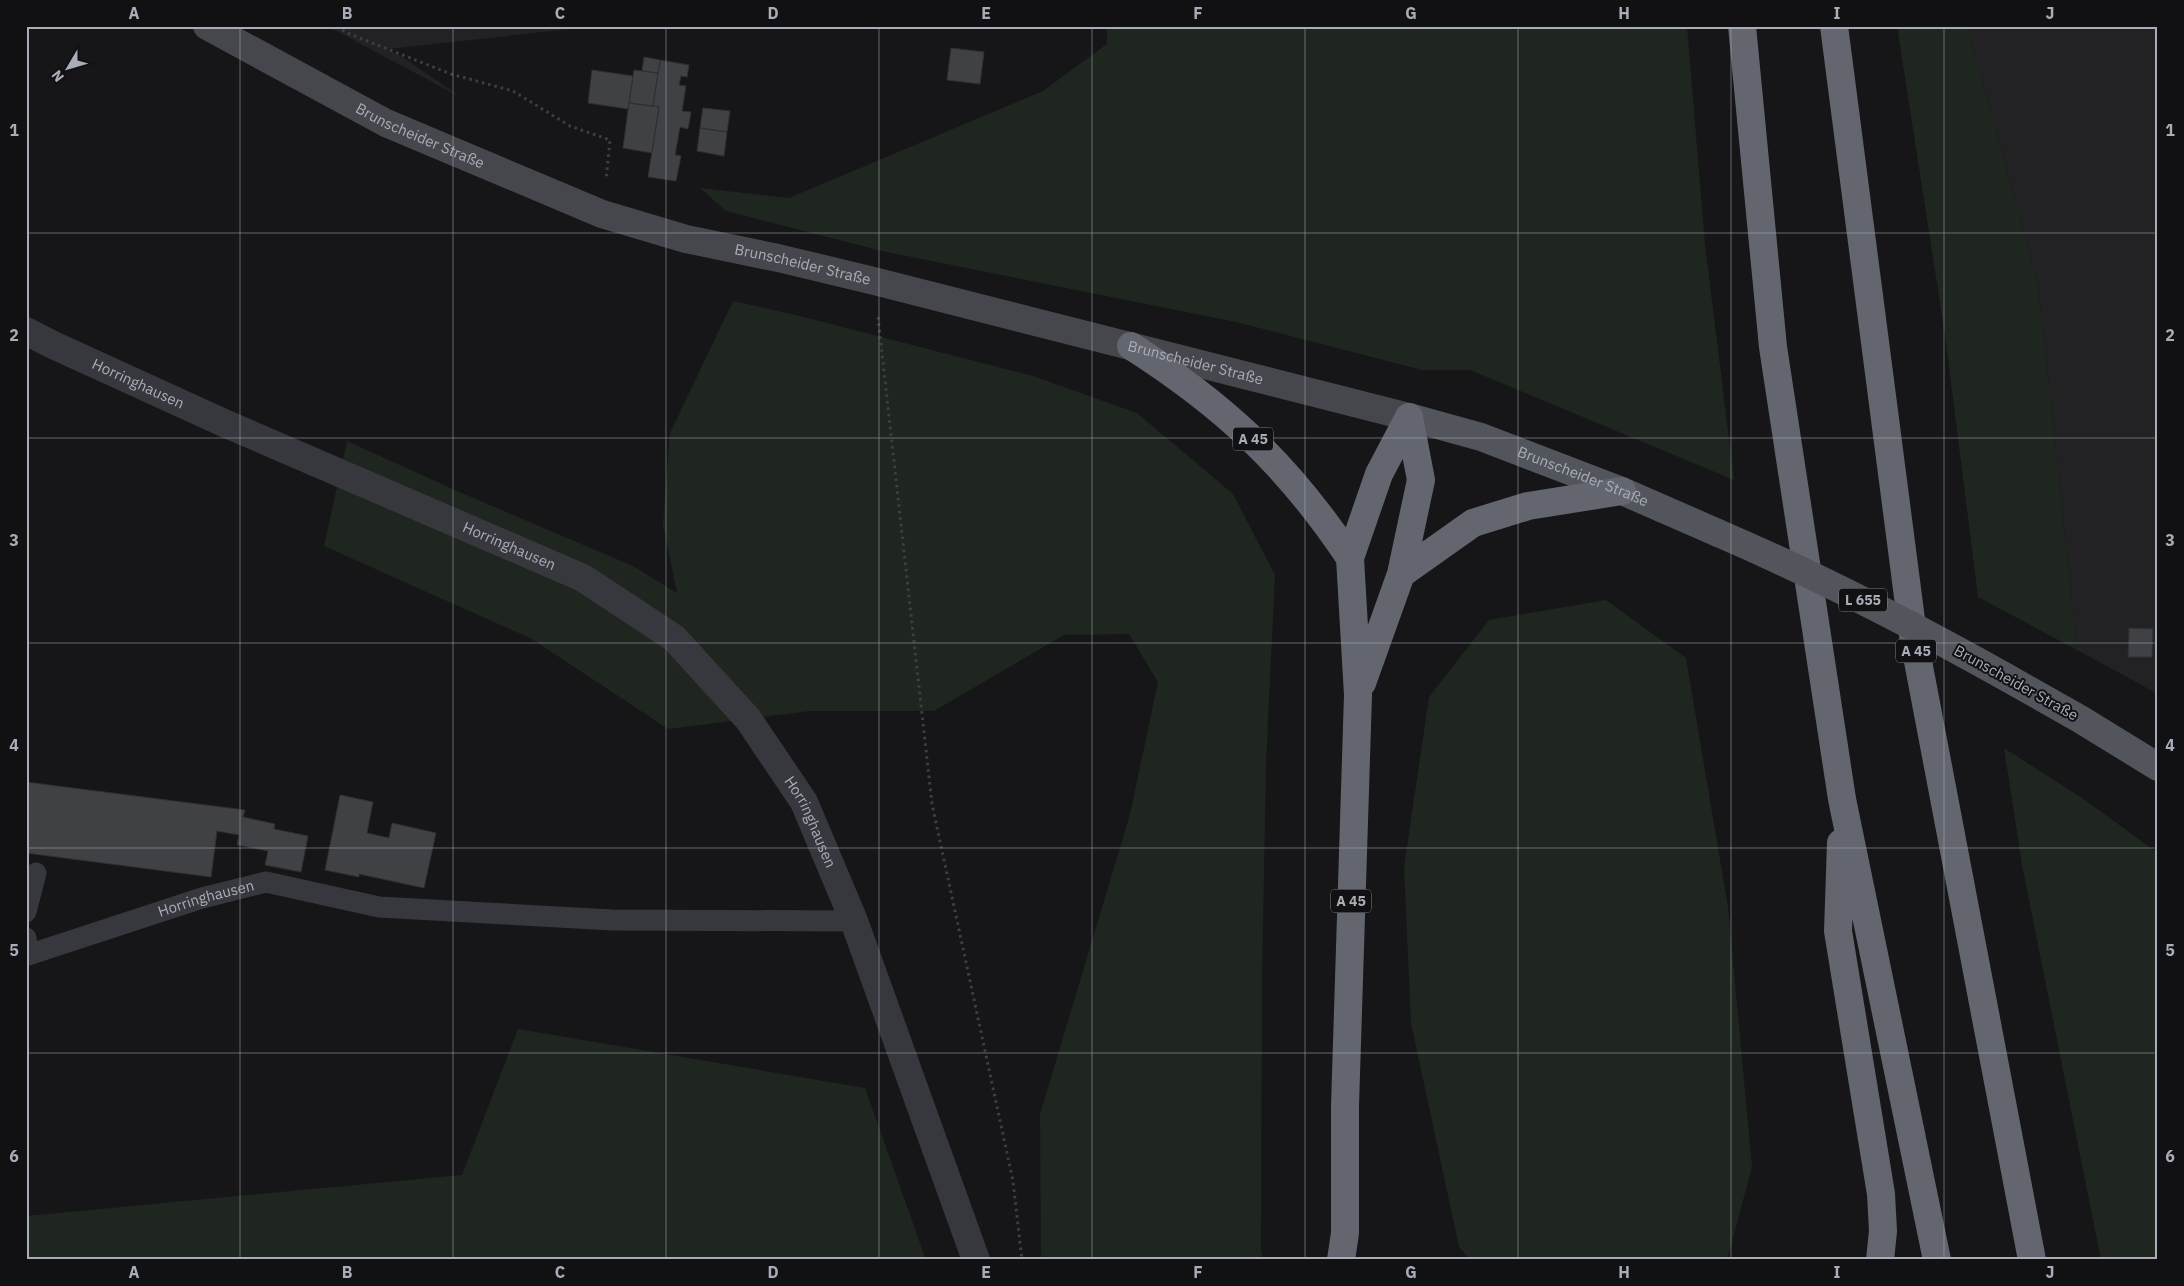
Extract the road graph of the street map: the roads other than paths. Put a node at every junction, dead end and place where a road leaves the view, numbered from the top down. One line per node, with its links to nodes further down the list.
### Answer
1 (207, 26): 5 (main road, Brunscheider Straße / L 655)
2 (1742, 26): 12 (highway)
3 (1834, 26): 23 (highway, A 45)
4 (26, 331): 15 (street, Horringhausen)
5 (1131, 346): 6 (main road, Brunscheider Straße / L 655); 8 (highway, A 45)
6 (1408, 417): 7 (main road, Brunscheider Straße / L 655); 8 (highway, A 45); 9 (highway, A 45)
7 (1622, 491): 9 (highway); 11 (main road, Brunscheider Straße / L 655, bridge)
8 (1350, 558): 10 (highway, A 45)
9 (1401, 574): 10 (highway, A 45)
10 (1358, 695): 17 (highway, A 45)
11 (2158, 767)
12 (1842, 799): 21 (highway); 22 (highway)
13 (36, 873): 14 (lane)
14 (26, 912)
15 (854, 921): 16 (lane, Horringhausen); 18 (street, Horringhausen)
16 (26, 938)
17 (1345, 1233): 19 (highway, A 45); 20 (highway, A 45)
18 (976, 1260)
19 (1341, 1260)
20 (1353, 1260)
21 (1880, 1260)
22 (1937, 1260)
23 (2032, 1260)

